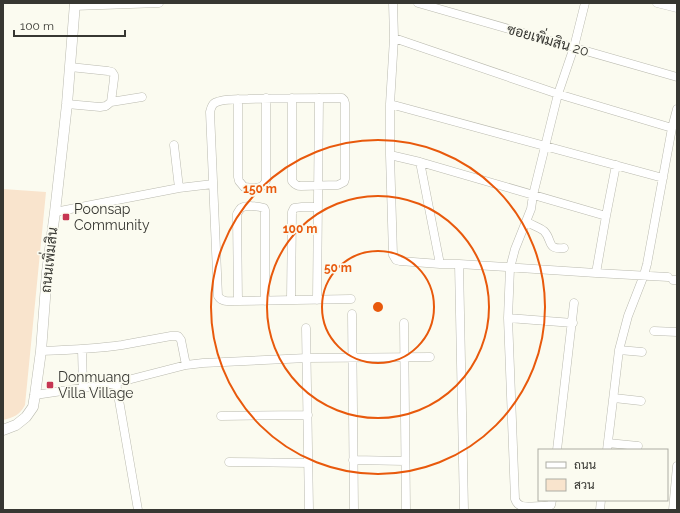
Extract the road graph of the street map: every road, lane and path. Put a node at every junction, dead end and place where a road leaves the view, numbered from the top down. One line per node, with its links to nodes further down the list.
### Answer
1 (159, 3): 6 (street)
2 (393, 3): 8 (street)
3 (418, 3): 9 (street, ซอยเพิ่มสิน 20)
4 (585, 3): 9 (street)
5 (657, 3): 7 (street)
6 (74, 4): 10 (street, ถนนเพิ่มสิน)
7 (677, 8)
8 (394, 38): 12 (street); 20 (street)
9 (574, 48): 11 (street, ซอยเพิ่มสิน 20); 12 (street)
10 (70, 68): 18 (street); 19 (street, ถนนเพิ่มสิน)
11 (677, 77)
12 (558, 94): 22 (street); 24 (street)
13 (142, 97): 18 (street)
14 (266, 98): 15 (street); 17 (street); 17 (street)
15 (292, 98): 16 (street); 30 (street)
16 (319, 98): 30 (street); 30 (street)
17 (238, 99): 29 (street)
18 (111, 102): 19 (street)
19 (67, 104): 34 (street, ถนนเพิ่มสิน)
20 (390, 104): 24 (street); 25 (street)
21 (677, 108): 22 (street)
22 (672, 128): 28 (street)
23 (174, 145): 31 (street)
24 (545, 145): 27 (street); 32 (street)
25 (390, 155): 26 (street); 38 (street)
26 (420, 162): 32 (street); 38 (street)
27 (616, 165): 28 (street); 35 (street)
28 (663, 178): 42 (street)
29 (213, 184): 31 (street); 47 (street)
30 (319, 186): 33 (street)
31 (179, 188): 34 (street)
32 (533, 195): 35 (street); 36 (street)
33 (318, 208): 44 (street); 45 (street)
34 (55, 212): 59 (street, ถนนเพิ่มสิน)
35 (606, 216): 41 (street)
36 (527, 222): 37 (street); 40 (street)
37 (564, 248)
38 (440, 264): 39 (street)
39 (459, 264): 40 (street); 87 (street)
40 (510, 268): 41 (street); 51 (street)
41 (596, 273): 42 (street)
42 (644, 275): 43 (street); 58 (street)
43 (673, 279)
44 (291, 300): 45 (street); 48 (street)
45 (317, 300): 46 (street)
46 (351, 300)
47 (238, 301): 48 (street); 48 (street)
48 (265, 301)
49 (574, 303): 53 (street)
50 (352, 314): 61 (street)
51 (508, 318): 53 (street); 82 (street)
52 (404, 323): 64 (street)
53 (573, 323): 76 (street)
54 (306, 328): 63 (street)
55 (654, 331): 56 (street)
56 (677, 332)
57 (82, 350): 59 (street); 65 (street); 67 (street)
58 (619, 350): 60 (street); 69 (street)
59 (41, 352): 68 (street, ถนนเพิ่มสิน)
60 (642, 352)
61 (352, 357): 63 (street); 64 (street); 77 (street)
62 (430, 357): 64 (street)
63 (307, 358): 65 (street); 71 (street)
64 (404, 358): 78 (street)
65 (186, 365): 66 (street)
66 (116, 383): 67 (street); 83 (street)
67 (83, 388): 68 (street)
68 (35, 395): 73 (street, ถนนเพิ่มสิน)
69 (614, 398): 70 (street); 74 (street)
70 (641, 401)
71 (308, 415): 72 (street); 80 (street)
72 (221, 416)
73 (3, 430)
74 (608, 446): 75 (street)
75 (638, 446)
76 (557, 449)
77 (353, 460): 78 (street); 85 (street)
78 (405, 461): 86 (street)
79 (229, 462): 80 (street)
80 (308, 463): 84 (street)
81 (677, 466): 88 (street)
82 (552, 501)
83 (138, 510)
84 (309, 510)
85 (354, 510)
86 (406, 510)
87 (464, 510)
88 (673, 510)

